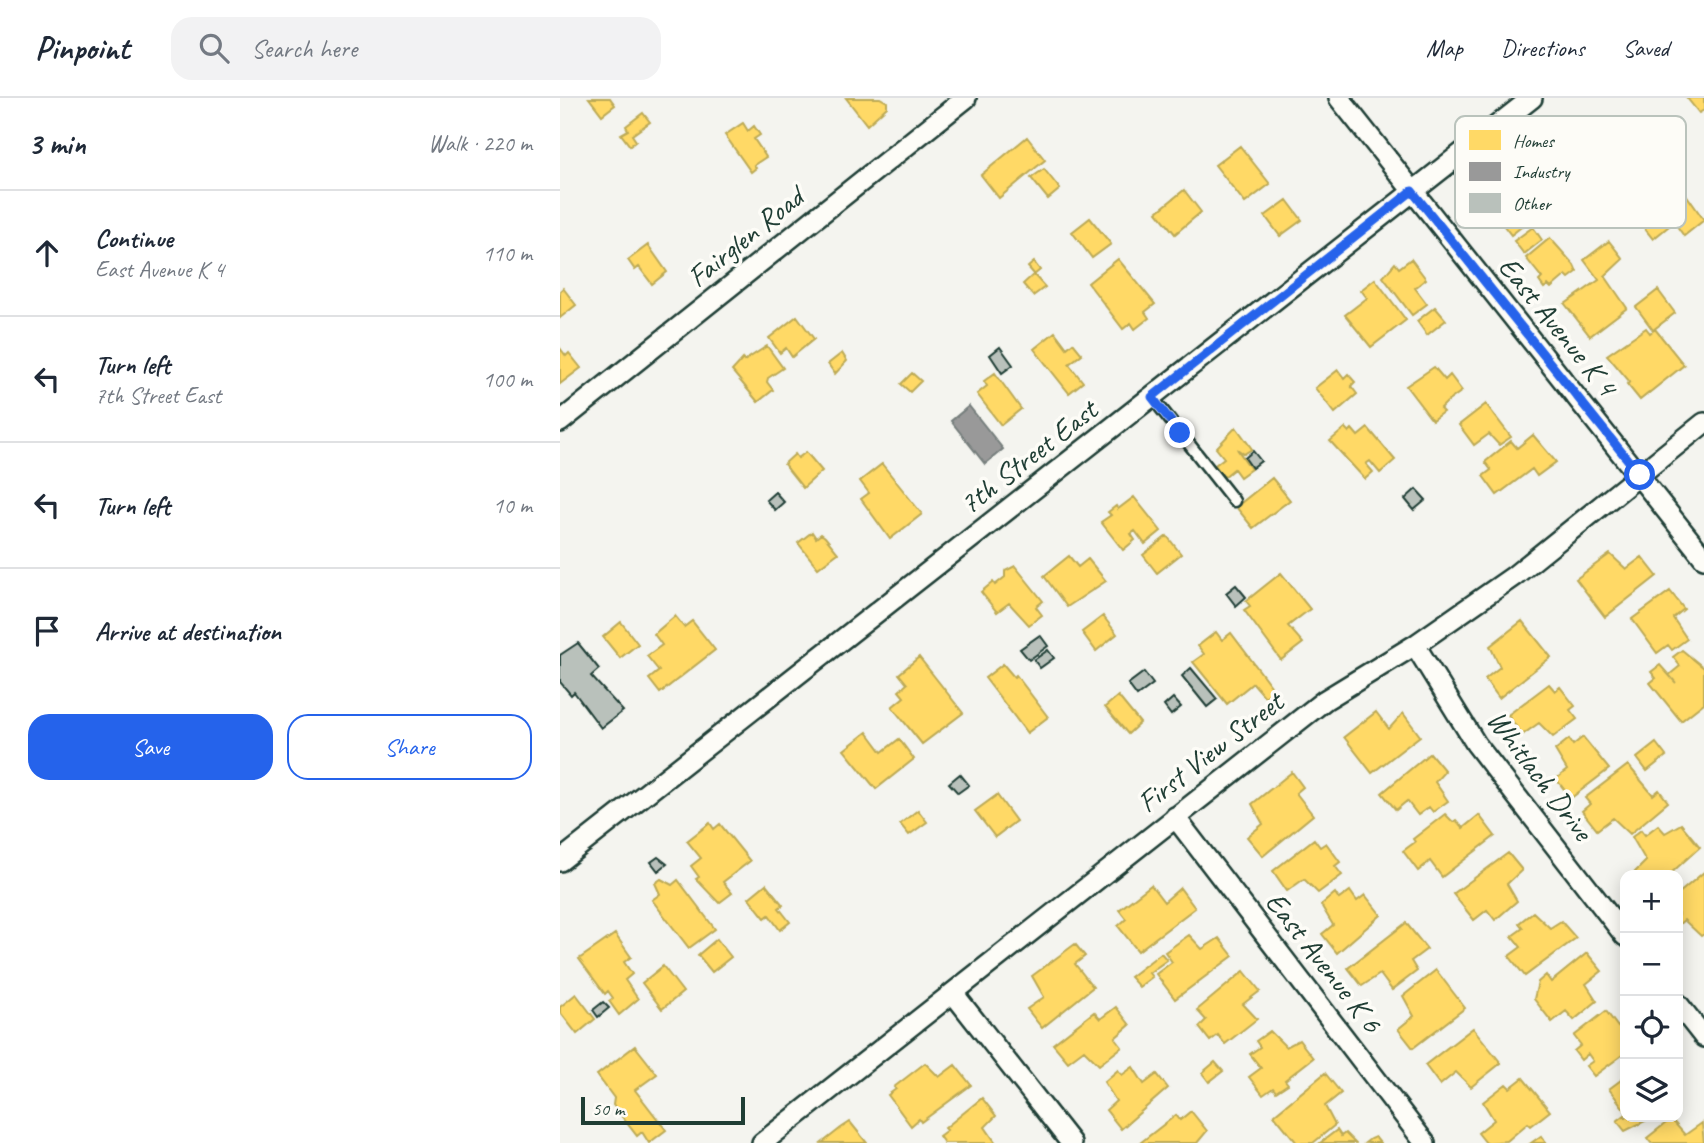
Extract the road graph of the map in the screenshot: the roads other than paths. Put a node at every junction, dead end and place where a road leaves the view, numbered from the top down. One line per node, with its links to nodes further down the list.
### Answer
1 (966, 98): 8 (street, Fairglen Road)
2 (1339, 98): 6 (street, East Avenue K 4)
3 (1532, 98): 4 (street, 7th Street East)
4 (1509, 116)
5 (1455, 158): 6 (street, 7th Street East)
6 (1412, 191): 7 (street, 7th Street East); 10 (street, East Avenue K 4)
7 (1152, 397): 11 (lane); 15 (street, 7th Street East)
8 (560, 422)
9 (1704, 423): 10 (street, First View Street)
10 (1640, 475): 12 (street, East Avenue K 4); 13 (street, First View Street)
11 (1234, 501)
12 (1704, 558)
13 (1415, 645): 14 (street, First View Street); 16 (street, Whitlach Drive)
14 (1175, 817): 17 (street, First View Street); 22 (street, East Avenue K 6)
15 (560, 861)
16 (1623, 933)
17 (953, 993): 20 (street, First View Street); 21 (street)
18 (1683, 1010): 19 (street)
19 (1704, 1037)
20 (762, 1143)
21 (1071, 1143)
22 (1425, 1143)

